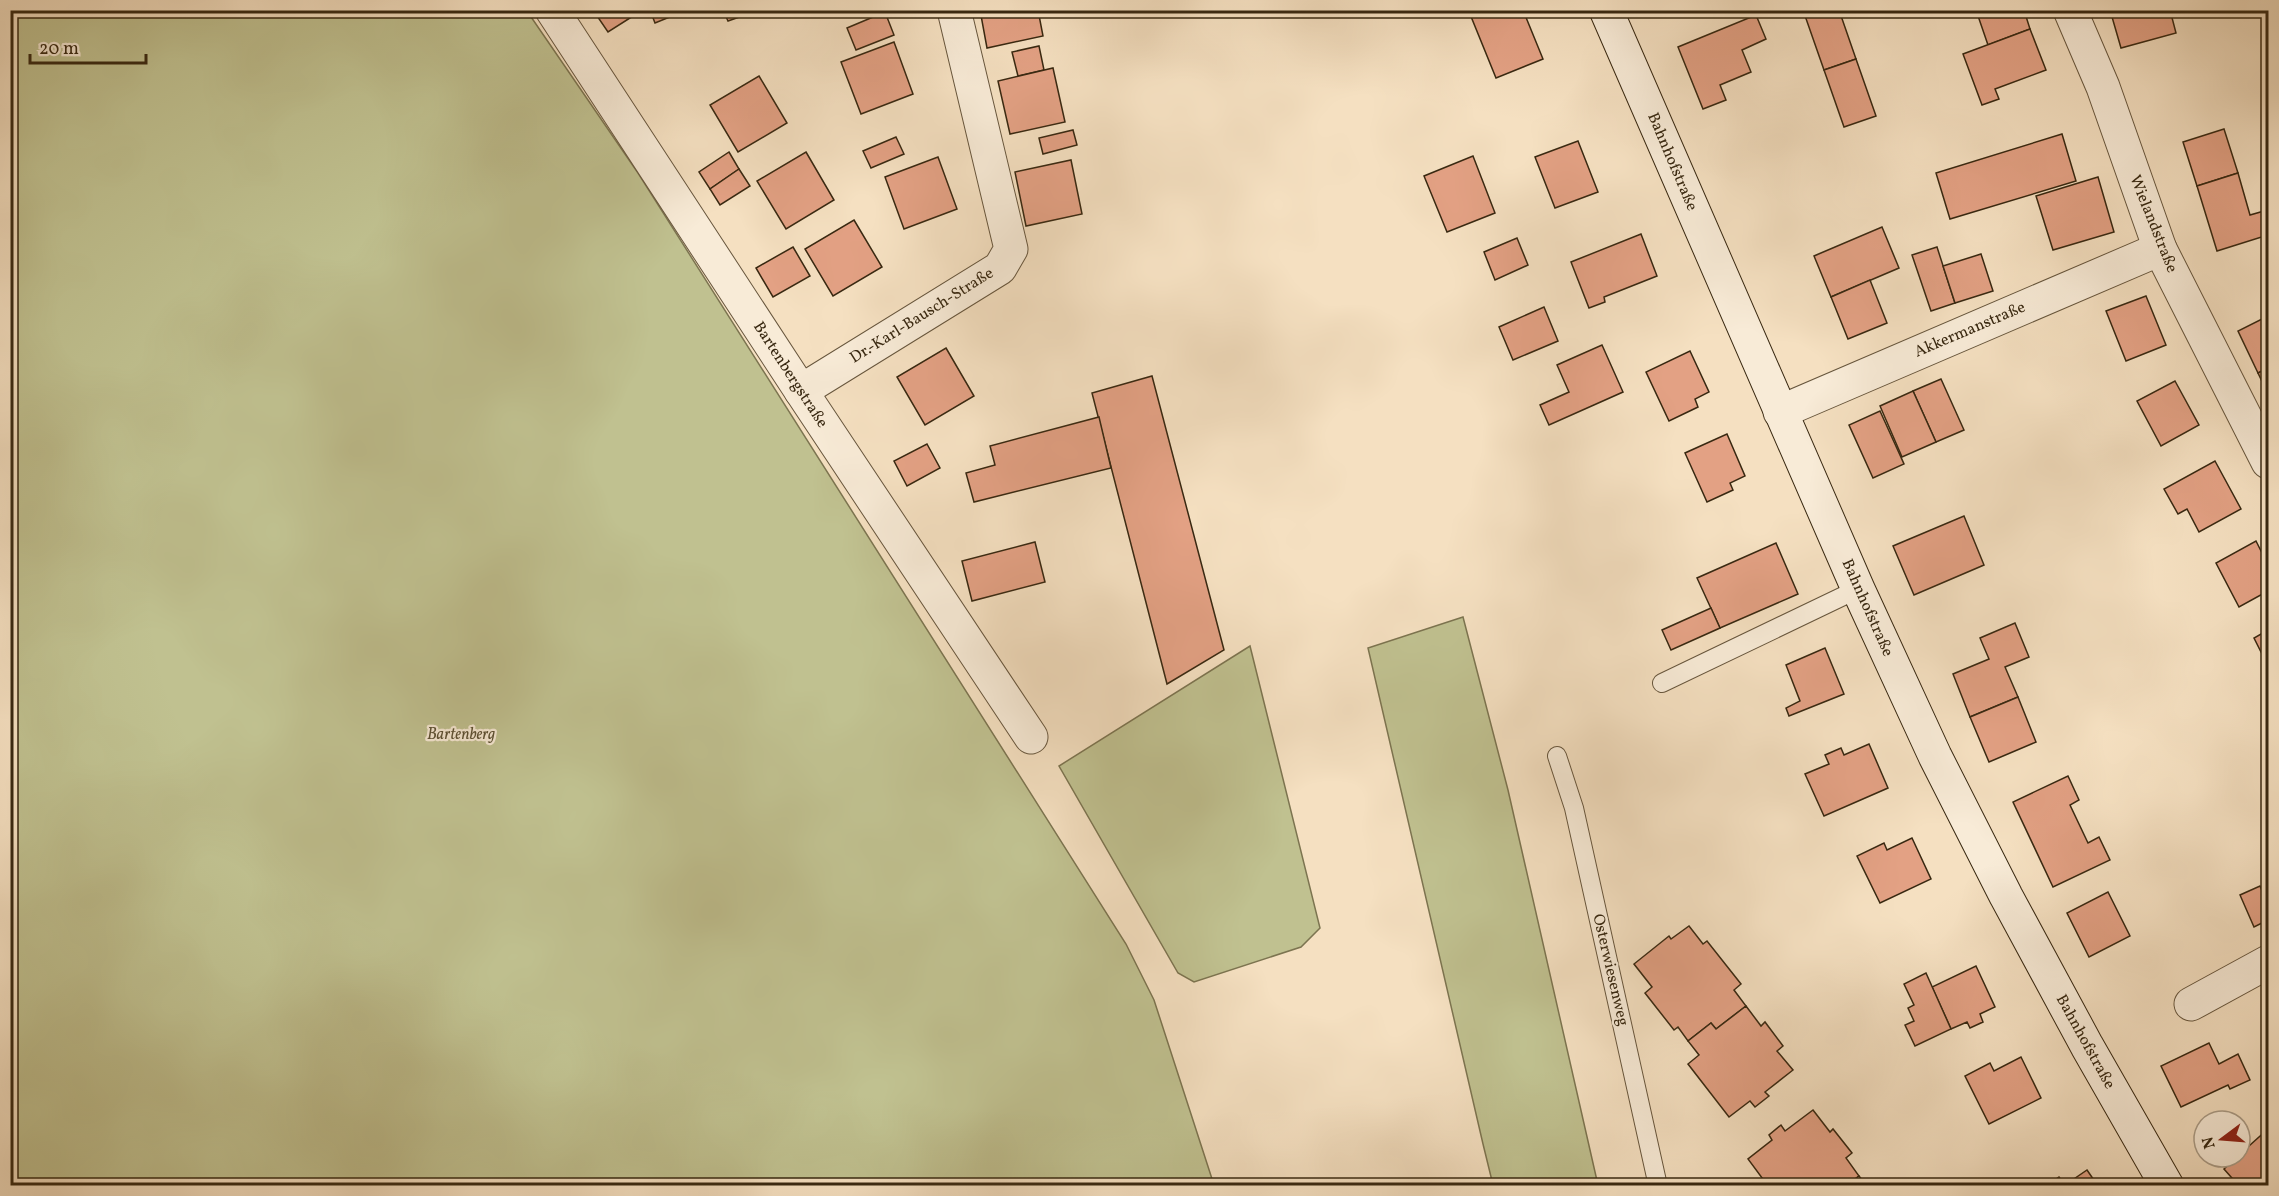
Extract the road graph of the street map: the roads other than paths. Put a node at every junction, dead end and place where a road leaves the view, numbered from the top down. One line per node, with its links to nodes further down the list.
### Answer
1 (552, 10): 6 (street, Bartenbergstraße)
2 (954, 10): 6 (street, Dr.-Karl-Bausch-Straße)
3 (1606, 10): 7 (street, Bahnhofstraße)
4 (2070, 10): 5 (street, Wielandstraße)
5 (2160, 249): 7 (street, Akkermanstraße); 8 (street, Wielandstraße)
6 (801, 391): 11 (street, Bartenbergstraße)
7 (1780, 412): 9 (street, Bahnhofstraße)
8 (2268, 462)
9 (1858, 589): 10 (lane); 16 (street, Bahnhofstraße)
10 (1662, 683)
11 (1031, 737)
12 (1557, 756): 15 (lane, Osterwiesenweg)
13 (2268, 962): 14 (street)
14 (2191, 1004)
15 (1658, 1185)
16 (2168, 1185)

